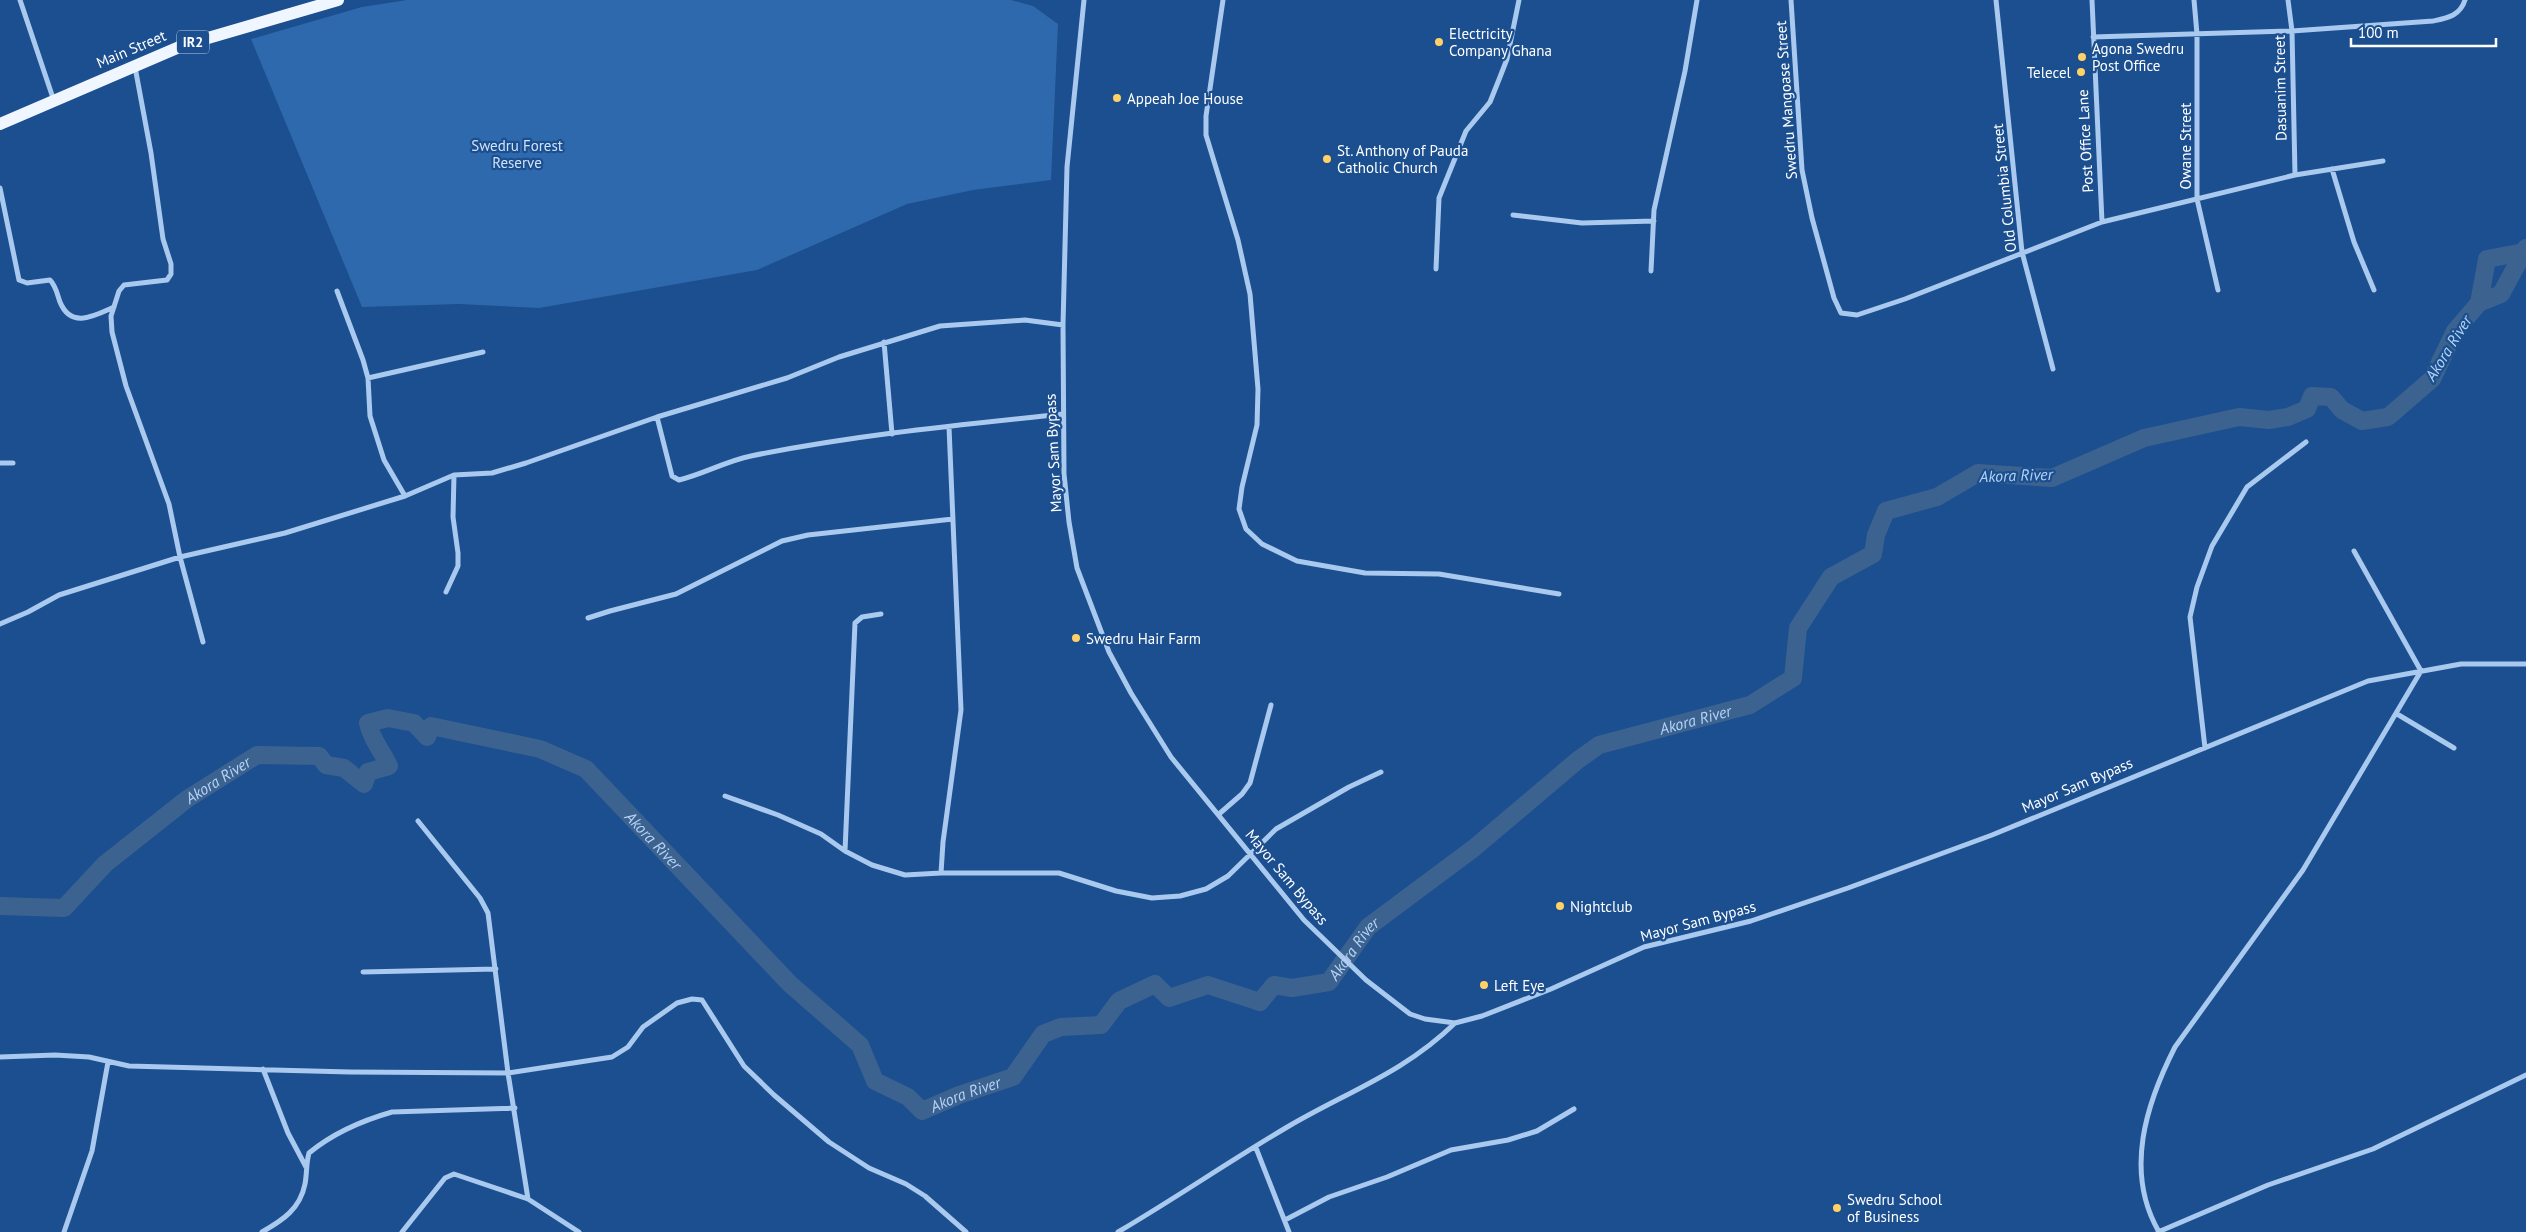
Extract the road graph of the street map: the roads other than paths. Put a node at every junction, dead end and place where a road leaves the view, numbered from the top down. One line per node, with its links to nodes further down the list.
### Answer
1 (20, 0): 17 (street)
2 (338, 0): 16 (main road, Main Street / IR2)
3 (1084, 0): 34 (street, Mayor Sam Bypass)
4 (1223, 0): 52 (street)
5 (1519, 0): 28 (street)
6 (1697, 0): 25 (street)
7 (1791, 0): 27 (street, Swedru Mangoase Street)
8 (1996, 0): 27 (street, Old Columbia Street)
9 (2092, 0): 15 (street, Post Office Lane)
10 (2194, 0): 14 (street, Owane Street)
11 (2288, 0): 13 (street, Dasuanim Street)
12 (2465, 0): 13 (street)
13 (2292, 31): 14 (street); 21 (street, Dasuanim Street)
14 (2197, 34): 15 (street); 23 (street, Owane Street)
15 (2093, 37): 26 (street, Post Office Lane)
16 (134, 64): 17 (main road, Main Street / IR2); 33 (street)
17 (54, 102): 18 (main road, IR2)
18 (0, 124)
19 (2383, 160): 20 (street)
20 (2332, 169): 21 (street); 31 (street)
21 (2295, 175): 23 (street)
22 (0, 188): 33 (street)
23 (2197, 199): 26 (street); 30 (street, Owane Street)
24 (1513, 215): 25 (street)
25 (1654, 221): 29 (street)
26 (2102, 222): 27 (street)
27 (2022, 252): 37 (street, Old Columbia Street)
28 (1436, 269)
29 (1651, 271)
30 (2218, 290)
31 (2374, 290)
32 (337, 291): 38 (street)
33 (114, 307): 50 (street)
34 (1063, 325): 35 (street); 39 (street, Mayor Sam Bypass)
35 (884, 342): 40 (street); 42 (street)
36 (483, 352): 38 (street)
37 (2054, 370)
38 (368, 378): 47 (street)
39 (1063, 414): 41 (street); 65 (street, Mayor Sam Bypass)
40 (657, 416): 42 (street); 46 (street)
41 (949, 427): 42 (street); 48 (street)
42 (892, 434)
43 (2306, 442): 61 (street)
44 (13, 462): 45 (street)
45 (0, 463)
46 (454, 475): 47 (street); 51 (street)
47 (405, 496): 50 (street)
48 (953, 520): 54 (street); 69 (street)
49 (2354, 550): 58 (street)
50 (180, 558): 55 (street); 56 (street)
51 (446, 592)
52 (1559, 594)
53 (881, 614): 67 (street)
54 (588, 618)
55 (0, 624)
56 (203, 642)
57 (2526, 664): 58 (street, Mayor Sam Bypass)
58 (2421, 671): 60 (street); 61 (street, Mayor Sam Bypass)
59 (1270, 705): 65 (street)
60 (2397, 714): 62 (street); 91 (street)
61 (2204, 748): 72 (street, Mayor Sam Bypass)
62 (2454, 748)
63 (1381, 772): 68 (street)
64 (726, 796): 67 (street)
65 (1219, 814): 68 (street, Mayor Sam Bypass)
66 (418, 821): 70 (street)
67 (845, 851): 69 (street)
68 (1250, 855): 69 (street); 72 (street, Mayor Sam Bypass)
69 (942, 874)
70 (496, 969): 71 (street); 76 (street)
71 (363, 972)
72 (1455, 1023): 80 (street)
73 (0, 1057): 74 (street)
74 (108, 1062): 75 (street); 84 (street)
75 (263, 1069): 76 (street); 81 (street)
76 (508, 1073): 78 (street); 88 (street)
77 (2526, 1075): 91 (street)
78 (514, 1108): 81 (street); 82 (street)
79 (1574, 1109): 83 (street)
80 (1256, 1148): 83 (street); 89 (street)
81 (306, 1166): 85 (street)
82 (528, 1199): 86 (street); 87 (street)
83 (1285, 1220): 90 (street)
84 (64, 1232)
85 (262, 1232)
86 (402, 1232)
87 (579, 1232)
88 (966, 1232)
89 (1118, 1232)
90 (1289, 1232)
91 (2159, 1232)

